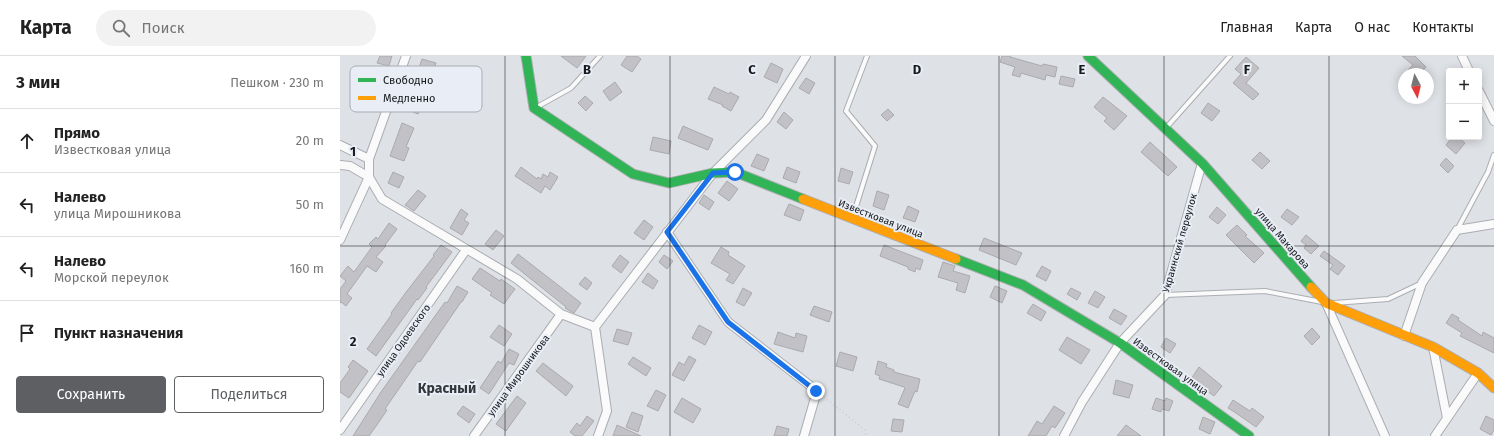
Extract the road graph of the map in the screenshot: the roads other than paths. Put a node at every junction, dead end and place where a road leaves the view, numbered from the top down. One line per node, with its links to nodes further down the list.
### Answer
1 (406, 56): 9 (street)
2 (526, 56): 12 (street)
3 (600, 56): 12 (lane)
4 (806, 56): 21 (street)
5 (867, 56): 23 (lane)
6 (1088, 56): 15 (street, улица Макарова)
7 (1230, 56): 15 (lane)
8 (1462, 56): 10 (street)
9 (403, 66)
10 (1468, 68)
11 (1482, 97): 14 (street)
12 (534, 108): 21 (street, Известковая улица)
13 (386, 112): 18 (street)
14 (1494, 121)
15 (1166, 128): 19 (street, улица Макарова)
16 (340, 145): 18 (street)
17 (1494, 155): 25 (lane)
18 (370, 159): 22 (street)
19 (1202, 162): 30 (street, Украинский переулок); 31 (street, улица Макарова)
20 (340, 165): 22 (street)
21 (713, 173): 23 (street, Известковая улица); 26 (street)
22 (369, 177): 27 (street); 28 (street)
23 (852, 219): 35 (street, Известковая улица)
24 (1494, 224): 25 (street)
25 (1457, 230): 29 (street)
26 (667, 232): 33 (street); 43 (street)
27 (340, 240)
28 (466, 250): 32 (street); 40 (street, улица Одоевского)
29 (1422, 283): 31 (lane); 34 (street)
30 (1165, 295): 31 (lane); 35 (street, Украинский переулок)
31 (1326, 303): 34 (street, улица Макарова); 46 (street)
32 (561, 314): 33 (street); 41 (street, улица Мирошникова)
33 (595, 327): 42 (street)
34 (1404, 336): 36 (street, улица Макарова)
35 (1120, 343): 44 (street, Украинский переулок); 45 (street, Известковая улица)
36 (1433, 347): 37 (street, улица Макарова); 39 (street)
37 (1478, 373): 38 (street, улица Макарова); 39 (street)
38 (1494, 388)
39 (1447, 418): 47 (street)
40 (340, 430)
41 (474, 436)
42 (598, 436)
43 (804, 436)
44 (1064, 436)
45 (1249, 436)
46 (1385, 436)
47 (1435, 436)

